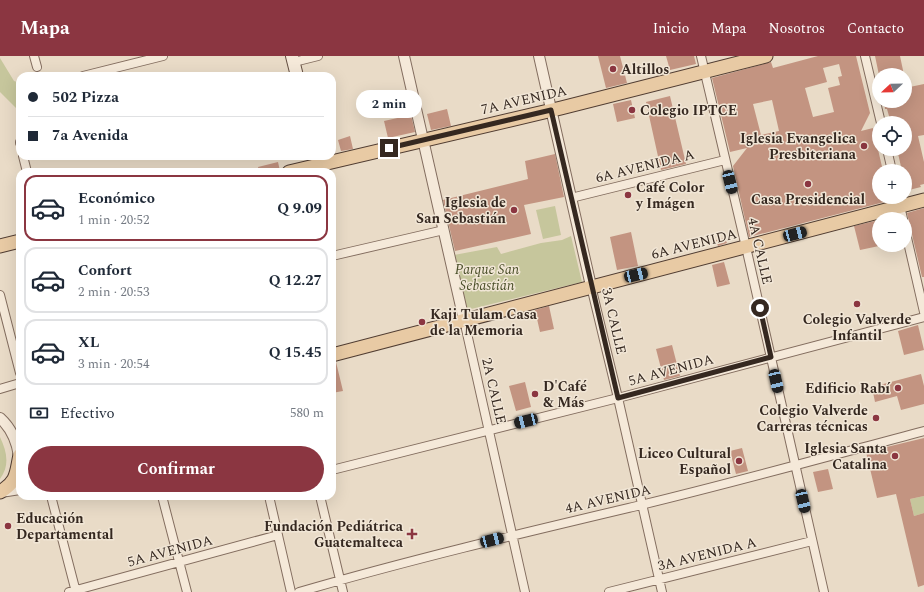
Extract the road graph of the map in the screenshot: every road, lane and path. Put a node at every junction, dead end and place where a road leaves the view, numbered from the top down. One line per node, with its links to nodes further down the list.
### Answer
1 (34, 56): 11 (street)
2 (163, 56): 9 (street)
3 (318, 56): 10 (street)
4 (404, 56): 17 (street, 2A CALLE)
5 (539, 56): 15 (street, 3A CALLE)
6 (701, 56): 14 (street, 4A CALLE)
7 (766, 56): 14 (main road, 7A AVENIDA)
8 (865, 56): 16 (street)
9 (143, 58): 12 (street)
10 (293, 59): 13 (main road)
11 (37, 67)
12 (96, 72)
13 (296, 72)
14 (704, 72): 15 (main road, 7A AVENIDA); 20 (street, 4A CALLE)
15 (551, 110): 17 (main road, 7A AVENIDA); 22 (street, 3A CALLE)
16 (879, 116)
17 (423, 140): 18 (main road, 7A AVENIDA); 25 (street, 2A CALLE)
18 (336, 157)
19 (318, 160): 21 (main road, 7A AVENIDA)
20 (725, 160): 22 (street, 6A AVENIDA A); 28 (street, 4A CALLE)
21 (299, 168)
22 (571, 198): 31 (street, 3A CALLE)
23 (924, 200): 24 (main road, 6A AVENIDA)
24 (900, 208): 28 (main road, 6A AVENIDA)
25 (444, 230): 30 (street); 35 (street, 2A CALLE)
26 (16, 242): 27 (main road)
27 (0, 246)
28 (746, 247): 31 (main road, 6A AVENIDA); 38 (street, 4A CALLE)
29 (910, 252): 33 (street)
30 (336, 255)
31 (591, 286): 35 (main road, 6A AVENIDA); 41 (street, 3A CALLE)
32 (0, 295): 37 (street)
33 (924, 312)
34 (924, 317): 38 (street, 5A AVENIDA)
35 (464, 320): 36 (main road, 6A AVENIDA); 44 (street, 2A CALLE)
36 (336, 354)
37 (16, 357)
38 (771, 357): 41 (street, 5A AVENIDA); 47 (street, 4A CALLE)
39 (16, 384): 40 (street)
40 (0, 389)
41 (618, 398): 44 (street, 5A AVENIDA); 56 (street, 3A CALLE)
42 (4, 422): 43 (street); 46 (street)
43 (16, 427)
44 (489, 430): 48 (street, 5A AVENIDA); 58 (street, 2A CALLE)
45 (924, 431): 47 (street, 4A AVENIDA)
46 (16, 444)
47 (795, 465): 56 (street, 4A AVENIDA); 59 (street, 4A CALLE)
48 (336, 469)
49 (16, 475): 51 (main road)
50 (16, 490): 51 (street)
51 (0, 492)
52 (52, 500): 63 (street)
53 (163, 500): 60 (street)
54 (270, 500): 57 (street)
55 (321, 500): 62 (street)
56 (642, 505): 58 (street, 4A AVENIDA); 61 (street, 3A CALLE)
57 (278, 535): 60 (street, 5A AVENIDA); 65 (street)
58 (512, 535): 62 (street, 4A AVENIDA); 68 (street, 2A CALLE)
59 (812, 541): 61 (street, 3A AVENIDA A); 71 (street, 4A CALLE)
60 (179, 562): 63 (street, 5A AVENIDA); 64 (street)
61 (659, 579): 69 (street, 3A AVENIDA A); 70 (street, 3A CALLE)
62 (340, 580): 66 (street, 4A AVENIDA); 67 (street)
63 (73, 591)
64 (187, 592)
65 (291, 592)
66 (298, 592)
67 (343, 592)
68 (525, 592)
69 (609, 592)
70 (662, 592)
71 (824, 592)

